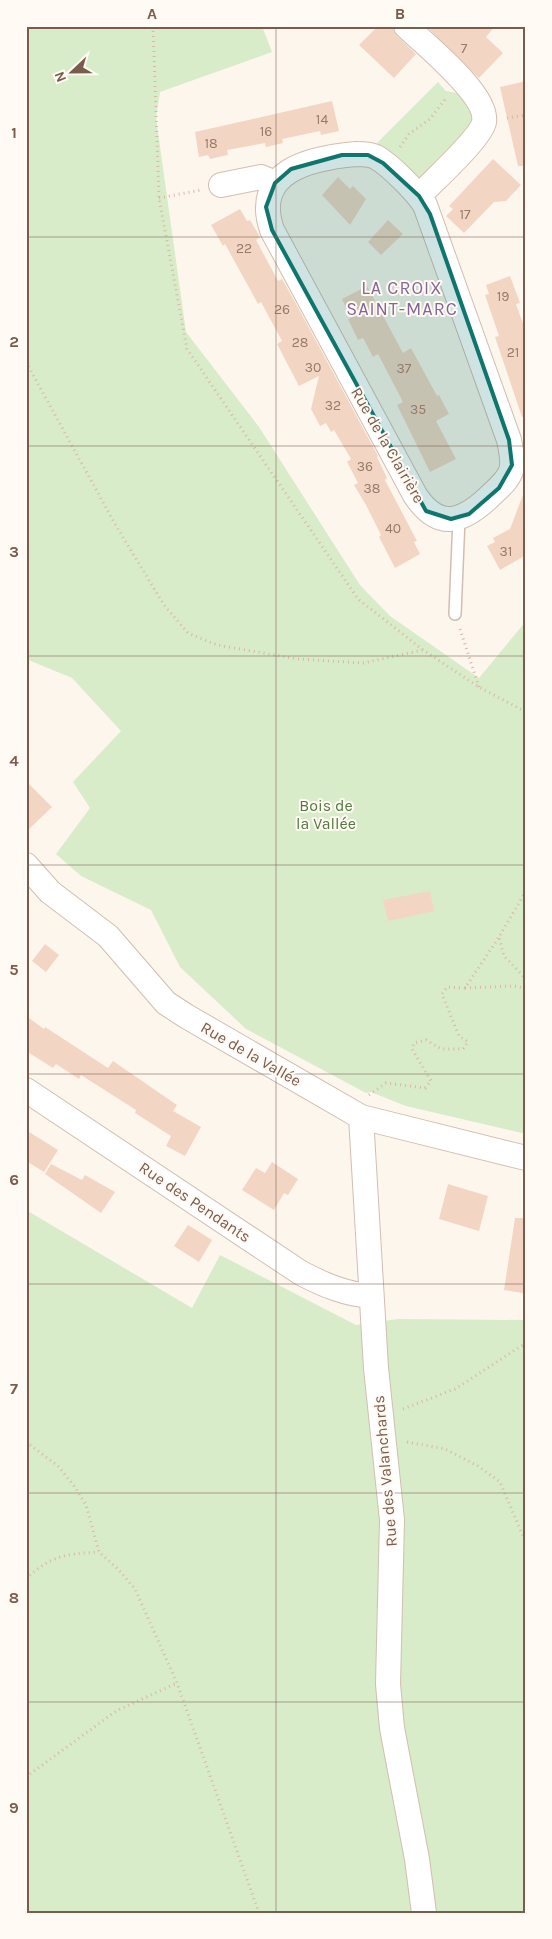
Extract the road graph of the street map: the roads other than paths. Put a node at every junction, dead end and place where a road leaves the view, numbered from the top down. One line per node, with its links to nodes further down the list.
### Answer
1 (406, 26): 4 (street)
2 (275, 183): 3 (street); 4 (street); 5 (street, Rue de la Clairière)
3 (214, 187)
4 (419, 196): 5 (street)
5 (459, 518): 6 (lane)
6 (455, 614)
7 (26, 864): 9 (street, Rue de la Vallée)
8 (26, 1090): 11 (street, Rue des Pendants)
9 (364, 1108): 10 (street, Rue de la Vallée); 11 (street, Rue des Valanchards)
10 (526, 1158)
11 (371, 1296): 12 (street, Rue des Valanchards)
12 (424, 1913)

